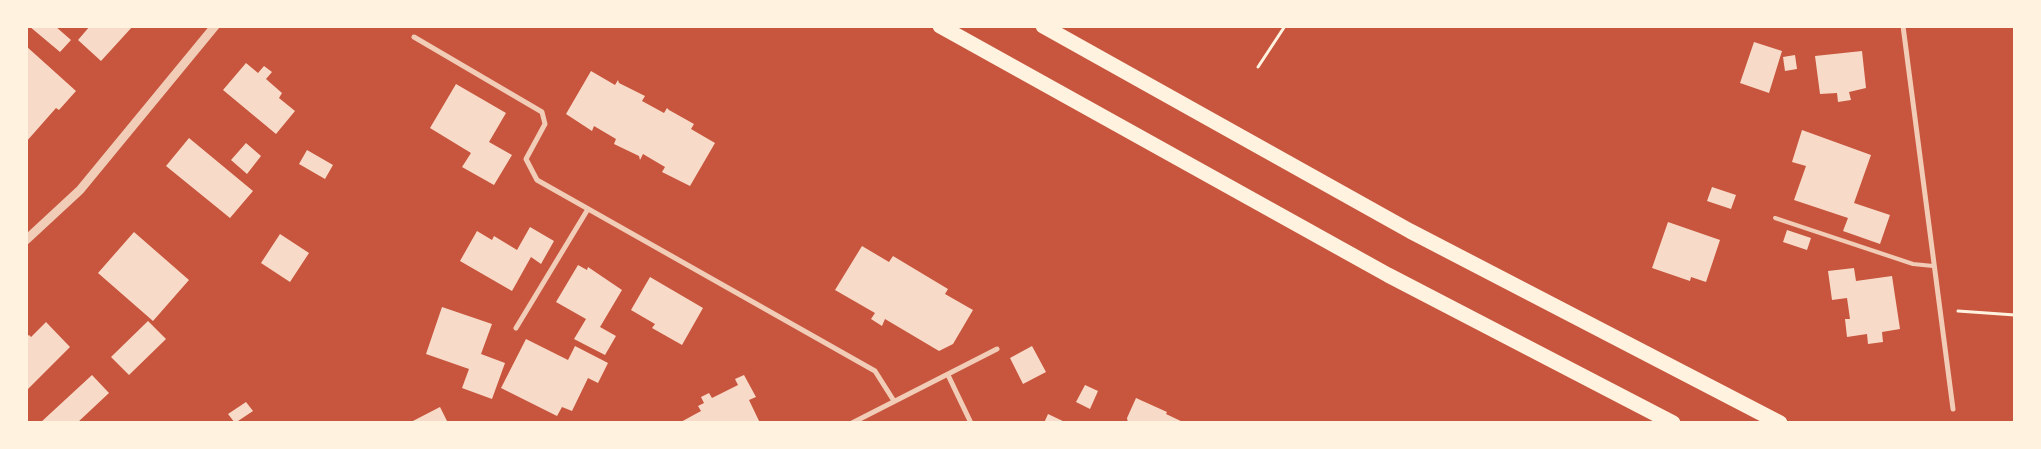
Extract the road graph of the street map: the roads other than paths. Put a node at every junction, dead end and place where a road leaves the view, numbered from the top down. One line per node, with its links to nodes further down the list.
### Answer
1 (215, 26): 8 (street)
2 (940, 26): 17 (highway)
3 (1043, 26): 18 (highway)
4 (1903, 26): 9 (street)
5 (414, 37): 6 (street)
6 (588, 209): 10 (street); 13 (street)
7 (1775, 218): 9 (lane)
8 (26, 240)
9 (1933, 266): 14 (street)
10 (516, 328)
11 (997, 349): 12 (street)
12 (948, 375): 13 (street); 16 (street)
13 (894, 401): 15 (street)
14 (1953, 410)
15 (852, 423)
16 (971, 423)
17 (1673, 423)
18 (1780, 423)

